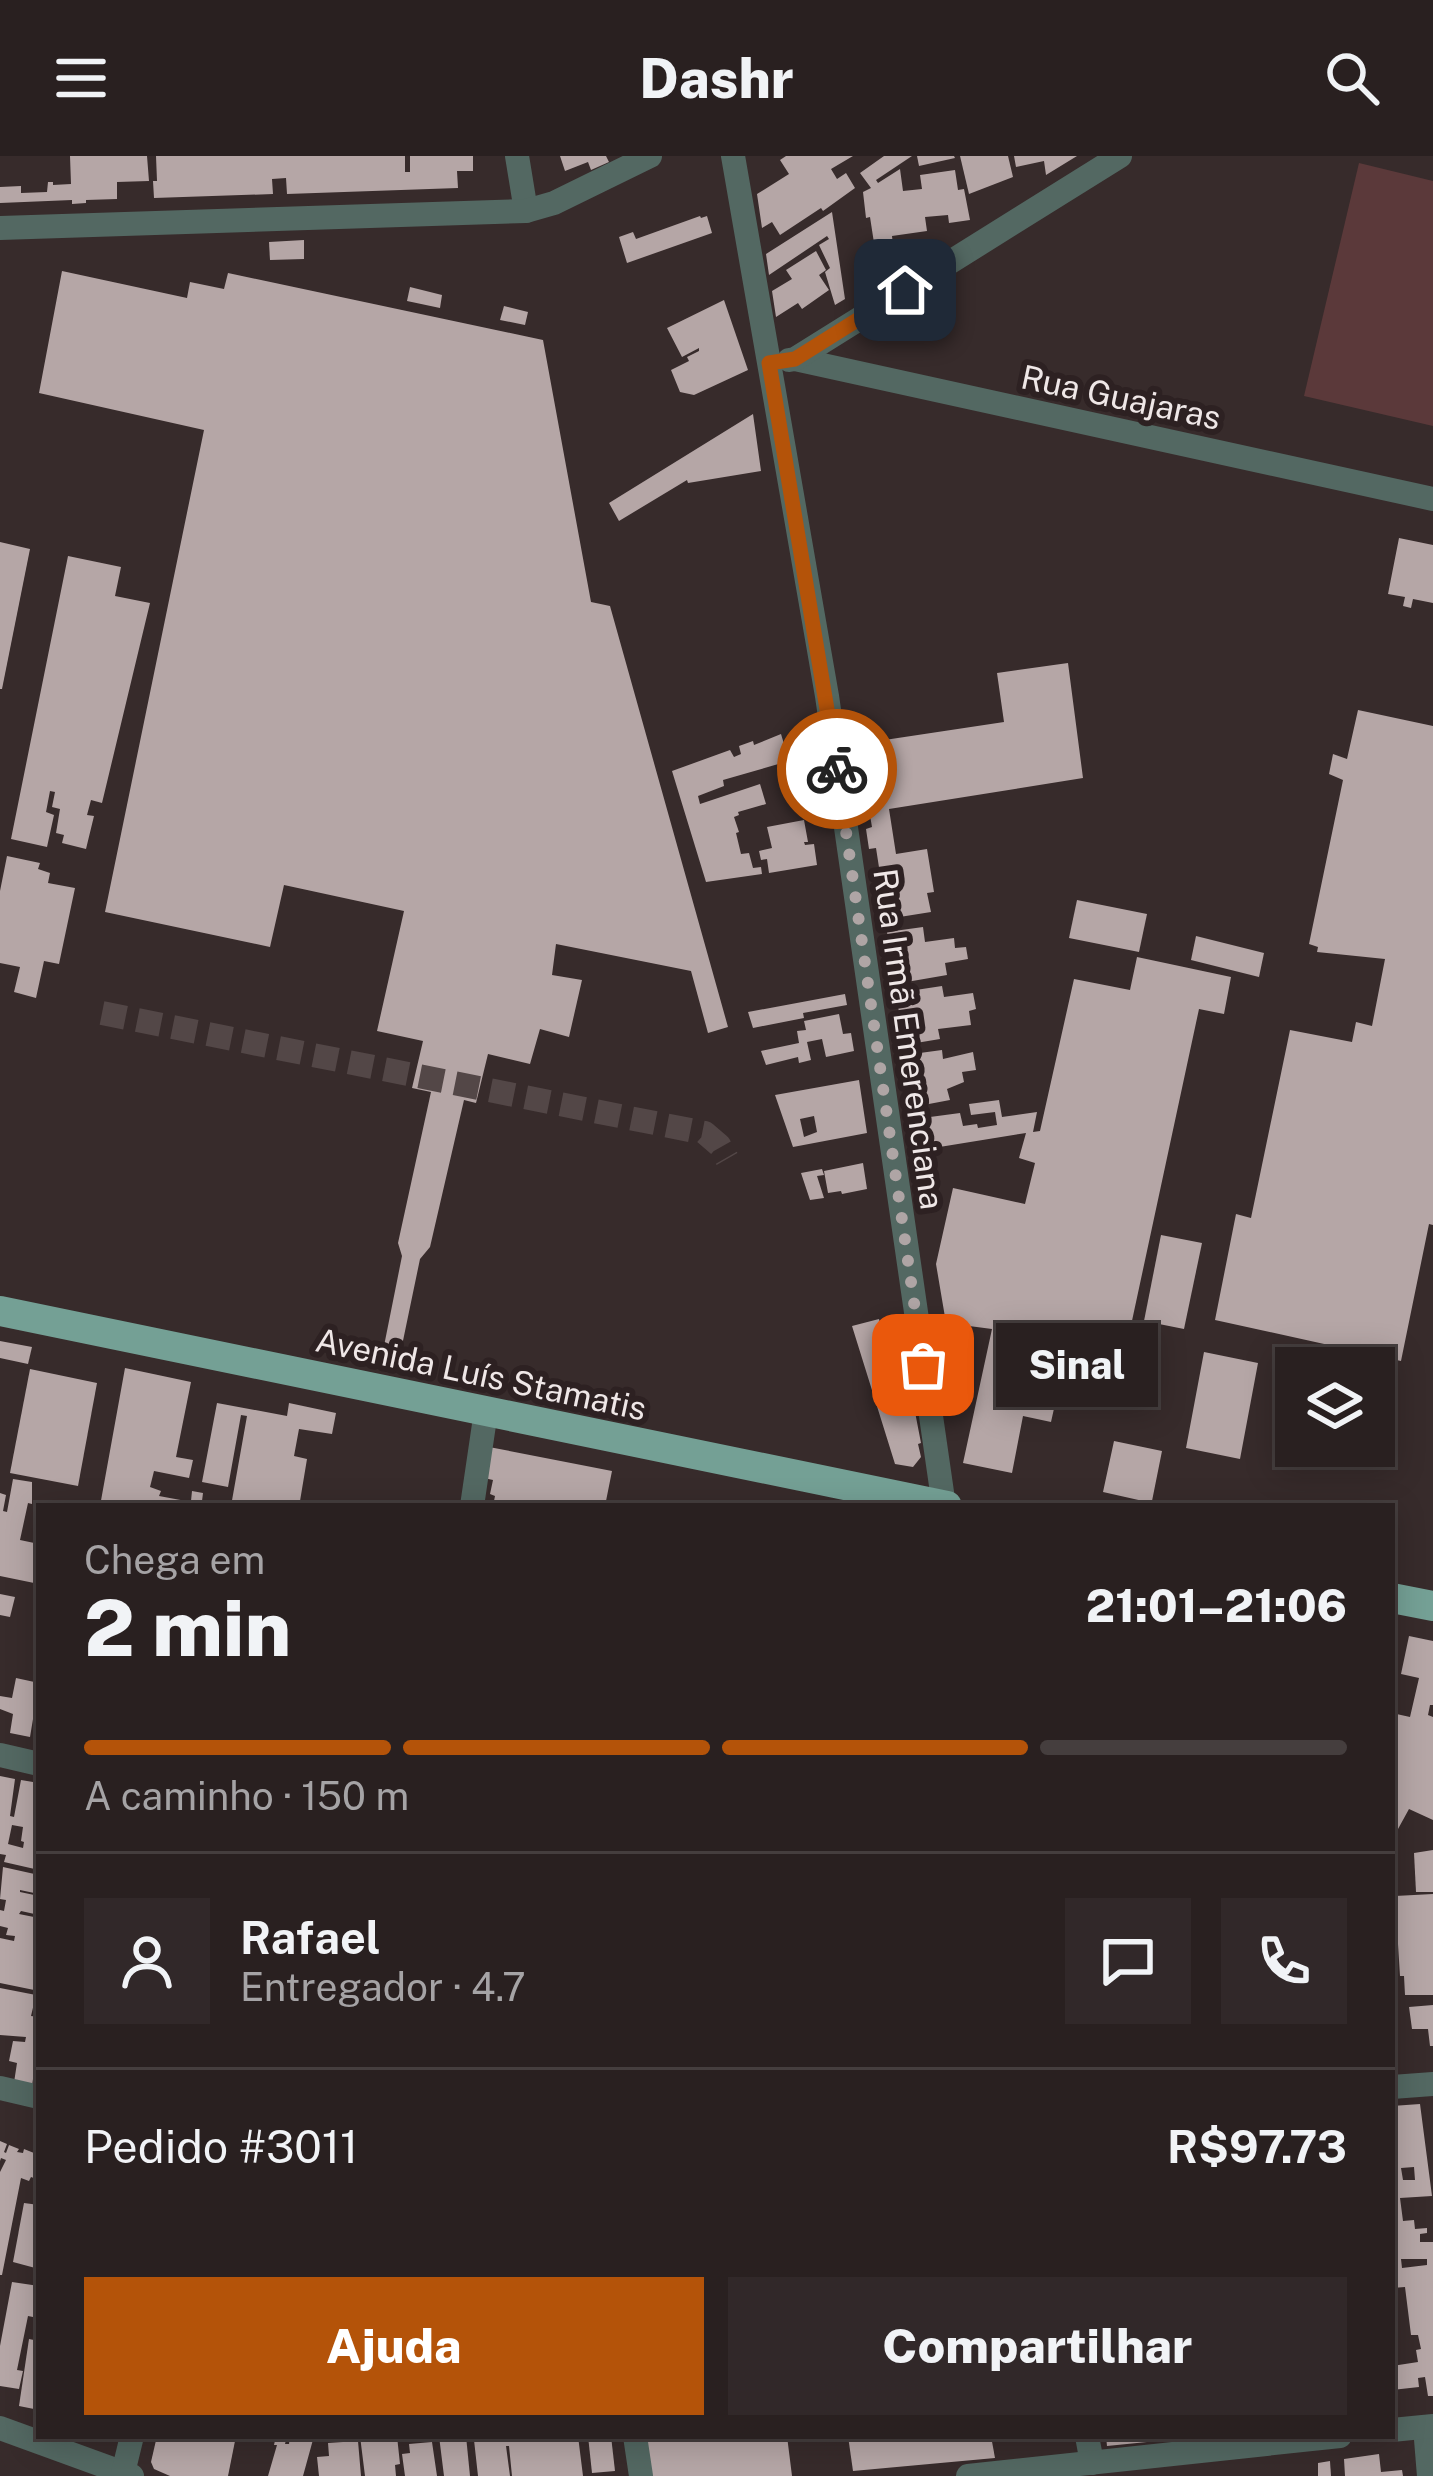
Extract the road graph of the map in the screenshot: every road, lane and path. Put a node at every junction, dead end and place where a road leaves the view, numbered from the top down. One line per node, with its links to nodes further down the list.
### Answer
1 (517, 156): 5 (street)
2 (650, 156): 5 (street)
3 (733, 156): 8 (street, Rua Irmã Emerenciana)
4 (1120, 156): 7 (street)
5 (526, 211): 6 (street)
6 (0, 228)
7 (795, 359): 8 (street); 9 (street, Rua Guajaras)
8 (769, 363): 14 (street, Rua Irmã Emerenciana)
9 (1433, 499)
10 (0, 1311): 11 (main road, Avenida Luís Stamatis)
11 (486, 1411): 12 (street); 13 (main road, Avenida Luís Stamatis)
12 (472, 1503)
13 (931, 1503)
14 (945, 1503)
15 (1395, 1599): 16 (main road)
16 (1433, 1606)
17 (0, 1755): 18 (street)
18 (36, 1763)
19 (1433, 2084): 20 (street)
20 (1395, 2087)
21 (0, 2088): 22 (street)
22 (36, 2096)
23 (1429, 2426): 25 (street); 37 (street)
24 (0, 2428): 33 (street)
25 (1395, 2430)
26 (133, 2439): 33 (street)
27 (635, 2439): 34 (street)
28 (1087, 2439): 31 (street)
29 (1313, 2439): 30 (street)
30 (1221, 2449): 31 (street); 36 (street)
31 (1091, 2463): 32 (street)
32 (1052, 2471): 35 (street)
33 (128, 2474)
34 (641, 2476)
35 (968, 2476)
36 (1220, 2476)
37 (1429, 2476)

